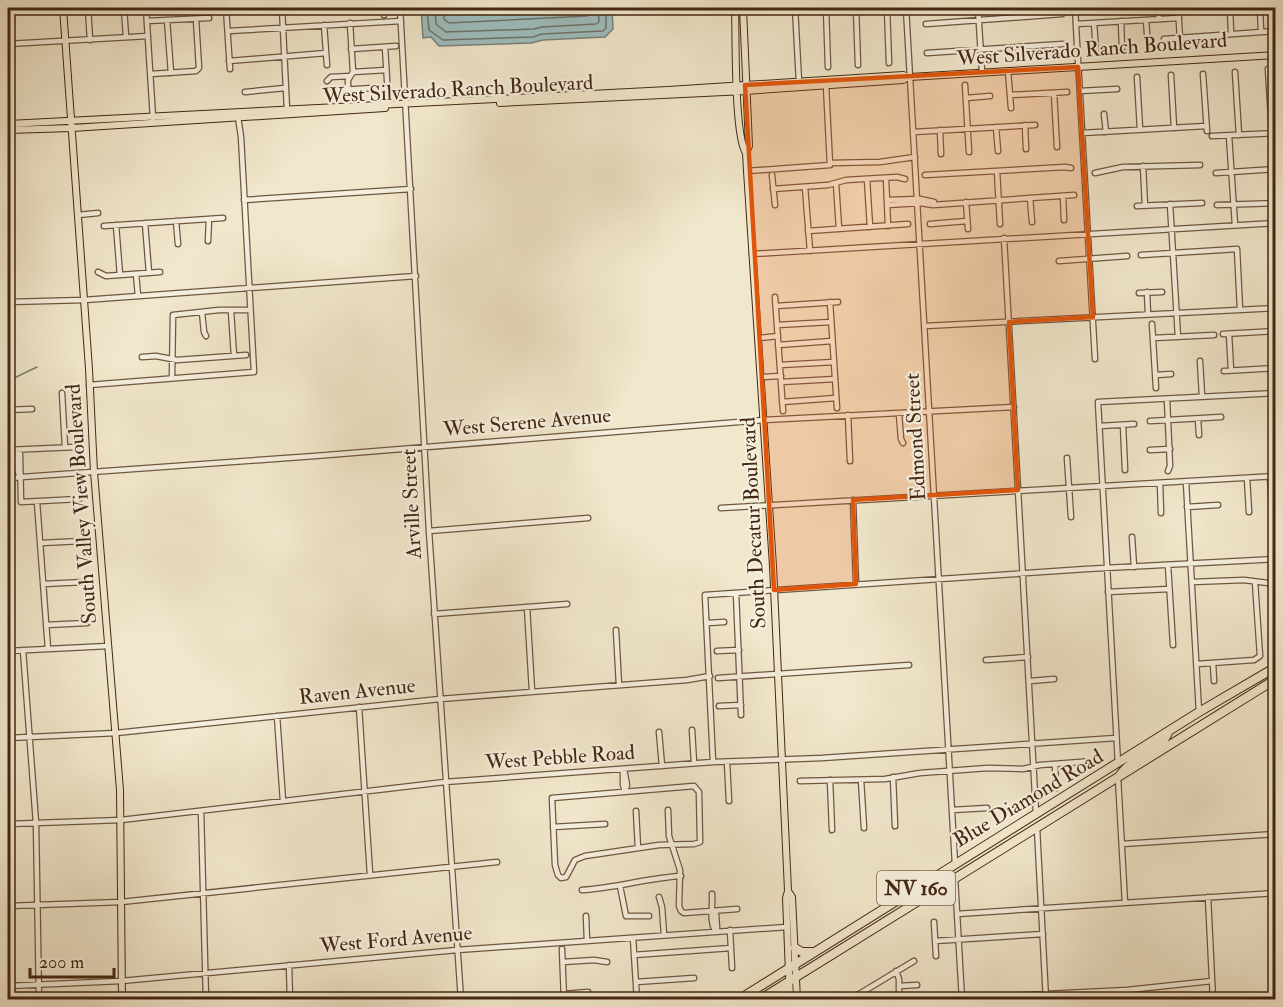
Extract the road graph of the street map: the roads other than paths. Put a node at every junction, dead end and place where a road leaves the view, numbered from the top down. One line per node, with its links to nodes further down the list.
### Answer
1 (63, 8): 53 (main road, South Valley View Boulevard)
2 (88, 8): 52 (street)
3 (124, 8): 49 (street)
4 (146, 8): 35 (street)
5 (226, 8): 44 (street)
6 (282, 8): 43 (street)
7 (362, 8): 8 (street); 24 (street)
8 (371, 8)
9 (384, 8): 26 (street)
10 (400, 8): 36 (street, Arville Street)
11 (735, 8): 92 (main road, South Decatur Boulevard)
12 (742, 8): 92 (main road, South Decatur Boulevard)
13 (795, 8): 87 (street)
14 (826, 8): 71 (street)
15 (856, 8): 69 (street)
16 (887, 8): 68 (street)
17 (906, 8): 84 (street, Edmond Street)
18 (978, 8): 33 (street)
19 (1075, 8): 41 (street)
20 (1158, 8): 31 (street)
21 (1178, 8): 29 (street)
22 (1230, 8): 47 (street)
23 (1260, 8): 46 (street)
24 (327, 9): 27 (street)
25 (1062, 14): 33 (street)
26 (384, 15)
27 (328, 17)
28 (209, 18): 30 (street)
29 (1179, 18): 31 (street); 50 (street)
30 (196, 19): 32 (street); 79 (street)
31 (1159, 19): 34 (street)
32 (167, 20): 35 (street); 79 (street)
33 (979, 20): 40 (street); 59 (street)
34 (1146, 20): 37 (street); 58 (street)
35 (147, 21): 48 (street)
36 (401, 21): 38 (street); 104 (street, Arville Street)
37 (1120, 21): 39 (street); 61 (street)
38 (350, 23): 42 (street); 60 (street)
39 (1094, 23): 41 (street); 62 (street)
40 (926, 24)
41 (1076, 24): 72 (street)
42 (324, 25): 43 (street); 63 (street)
43 (283, 28): 44 (street); 66 (street)
44 (228, 31): 67 (street)
45 (1275, 31): 46 (street)
46 (1262, 32): 47 (street)
47 (1231, 33): 50 (street)
48 (148, 36): 49 (street); 80 (street)
49 (126, 37): 52 (street)
50 (1180, 38): 51 (street)
51 (1164, 39)
52 (90, 40): 53 (street)
53 (65, 41): 54 (street); 112 (main road, South Valley View Boulevard)
54 (8, 44)
55 (1064, 44): 59 (street)
56 (396, 46): 57 (street)
57 (385, 47): 60 (street); 75 (street)
58 (1148, 47)
59 (981, 48): 64 (street); 77 (street)
60 (351, 49): 81 (street)
61 (1122, 49)
62 (1096, 50)
63 (326, 53): 66 (street); 70 (street)
64 (927, 53)
65 (1275, 55): 72 (main road, West Silverado Ranch Boulevard)
66 (284, 56): 67 (street); 91 (street)
67 (230, 61): 73 (street)
68 (889, 63)
69 (858, 64)
70 (327, 65)
71 (828, 67)
72 (1078, 67): 76 (main road, West Silverado Ranch Boulevard); 96 (street)
73 (230, 69)
74 (1268, 69): 124 (street)
75 (386, 70): 81 (street); 90 (street)
76 (1008, 71): 77 (main road, West Silverado Ranch Boulevard); 100 (street)
77 (982, 72): 84 (main road, West Silverado Ranch Boulevard)
78 (1235, 72): 125 (street)
79 (171, 73): 80 (street)
80 (151, 74): 110 (street)
81 (351, 74): 86 (street); 95 (street)
82 (1203, 74): 116 (street)
83 (1171, 75): 116 (street)
84 (910, 77): 87 (main road, West Silverado Ranch Boulevard); 89 (main road, West Silverado Ranch Boulevard); 121 (street, Edmond Street)
85 (1137, 77): 118 (street)
86 (327, 81)
87 (799, 82): 92 (main road, West Silverado Ranch Boulevard)
88 (965, 85): 103 (street)
89 (826, 86): 92 (main road, West Silverado Ranch Boulevard); 134 (street)
90 (387, 87): 95 (street); 101 (street)
91 (285, 88): 97 (street); 106 (street)
92 (741, 88): 104 (main road, West Silverado Ranch Boulevard); 139 (main road, South Decatur Boulevard)
93 (1117, 89): 96 (street)
94 (342, 90): 95 (street)
95 (348, 90)
96 (1080, 91): 123 (street)
97 (245, 92)
98 (1067, 92): 99 (street)
99 (1054, 93): 100 (street); 128 (street)
100 (1010, 95): 105 (street)
101 (388, 96)
102 (990, 96): 103 (street)
103 (966, 98): 117 (street)
104 (405, 105): 106 (main road, West Silverado Ranch Boulevard); 109 (main road, West Silverado Ranch Boulevard); 151 (street, Arville Street)
105 (1011, 108)
106 (287, 110): 108 (main road, West Silverado Ranch Boulevard); 109 (main road)
107 (1104, 114): 122 (street)
108 (238, 115): 109 (main road, West Silverado Ranch Boulevard); 110 (main road, West Silverado Ranch Boulevard); 112 (main road, West Silverado Ranch Boulevard); 156 (street)
109 (278, 115)
110 (153, 118): 112 (main road, West Silverado Ranch Boulevard)
111 (8, 124): 112 (main road, West Silverado Ranch Boulevard)
112 (71, 125): 119 (main road, West Silverado Ranch Boulevard); 170 (main road, South Valley View Boulevard)
113 (1025, 125): 114 (street); 115 (street); 129 (street)
114 (1035, 125)
115 (996, 127): 117 (street); 130 (street)
116 (1174, 128): 118 (street)
117 (968, 129): 120 (street); 131 (street)
118 (1140, 129): 122 (street)
119 (8, 130)
120 (940, 130): 121 (street); 132 (street)
121 (914, 132): 133 (street, Edmond Street)
122 (1106, 132): 123 (street)
123 (1082, 133): 191 (street)
124 (1274, 133): 125 (street)
125 (1239, 135): 127 (street)
126 (1212, 136): 127 (street)
127 (1229, 136): 142 (street)
128 (1057, 147)
129 (1026, 149)
130 (998, 150)
131 (969, 152)
132 (941, 154)
133 (915, 157): 134 (street); 158 (street, Edmond Street)
134 (830, 164): 139 (street)
135 (1200, 165): 136 (street)
136 (1143, 166): 141 (street); 168 (street)
137 (1071, 168): 140 (street)
138 (1275, 169): 142 (street)
139 (747, 171): 198 (main road, South Decatur Boulevard)
140 (997, 171): 145 (street); 157 (street)
141 (1095, 172)
142 (1231, 172): 143 (street); 166 (street)
143 (1216, 173)
144 (772, 175): 152 (street)
145 (925, 175)
146 (886, 178): 147 (street); 148 (street); 160 (street)
147 (867, 179): 149 (street); 186 (street)
148 (905, 179)
149 (836, 183): 150 (street); 187 (street)
150 (805, 187): 152 (street); 190 (street)
151 (411, 189): 156 (street); 208 (street, Arville Street)
152 (773, 189): 164 (street)
153 (1074, 195): 154 (street)
154 (1063, 196): 155 (street); 173 (street)
155 (1030, 198): 157 (street); 176 (street)
156 (244, 200): 209 (street)
157 (999, 200): 159 (street); 181 (street)
158 (918, 201): 159 (street); 160 (street); 195 (street, Edmond Street)
159 (966, 202): 175 (street)
160 (887, 203): 185 (street)
161 (1202, 203): 163 (street)
162 (1275, 203): 166 (street)
163 (1170, 204): 168 (street); 189 (street)
164 (775, 205)
165 (1217, 205): 166 (street)
166 (1233, 205): 183 (street)
167 (1137, 206): 168 (street)
168 (1145, 206)
169 (98, 213): 170 (street)
170 (78, 215): 215 (main road, South Valley View Boulevard)
171 (223, 218): 172 (street)
172 (209, 219): 174 (street); 193 (street)
173 (1064, 220)
174 (176, 221): 177 (street); 194 (street)
175 (967, 221): 180 (street); 188 (street)
176 (1032, 222)
177 (145, 223): 182 (street); 205 (street)
178 (1275, 223): 183 (street)
179 (908, 224): 185 (street)
180 (930, 224)
181 (1000, 224)
182 (116, 225): 184 (street); 207 (street)
183 (1234, 225): 189 (street)
184 (104, 226)
185 (888, 226): 186 (street)
186 (870, 227): 187 (street)
187 (839, 229): 190 (street)
188 (968, 229)
189 (1171, 229): 191 (street); 197 (street)
190 (808, 231): 196 (street)
191 (1088, 233): 192 (street); 201 (street)
192 (1004, 238): 195 (street); 229 (street)
193 (208, 242)
194 (178, 244)
195 (920, 244): 196 (street); 232 (street, Edmond Street)
196 (810, 250): 198 (street)
197 (1173, 253): 199 (street); 221 (street); 225 (street)
198 (752, 254): 238 (main road, South Decatur Boulevard)
199 (1141, 255)
200 (1127, 256): 201 (street)
201 (1089, 259): 202 (street); 227 (street)
202 (1059, 261)
203 (98, 272): 207 (street)
204 (160, 272): 205 (street)
205 (149, 273): 206 (street)
206 (136, 274): 207 (street); 213 (street)
207 (120, 275)
208 (416, 276): 209 (street); 287 (street, Arville Street)
209 (249, 287): 213 (street); 222 (street)
210 (1162, 291): 211 (street)
211 (1147, 292): 212 (street); 226 (street)
212 (1139, 293)
213 (138, 296): 215 (street)
214 (775, 297): 219 (street)
215 (84, 300): 216 (street); 259 (main road, South Valley View Boulevard)
216 (8, 302)
217 (830, 302): 218 (street); 219 (street); 228 (street)
218 (838, 302)
219 (776, 306): 231 (street)
220 (1275, 308): 221 (street)
221 (1240, 309): 225 (street)
222 (250, 310): 223 (street); 256 (street)
223 (231, 311): 224 (street); 243 (street)
224 (202, 312): 235 (street); 246 (street)
225 (1176, 313): 226 (street); 237 (street)
226 (1148, 314): 227 (street)
227 (1093, 317): 229 (street); 245 (street)
228 (831, 322): 231 (street); 240 (street)
229 (1009, 322): 232 (street); 267 (street)
230 (1152, 324): 239 (street)
231 (777, 325): 236 (street)
232 (925, 326): 272 (street, Edmond Street)
233 (1275, 331): 252 (street)
234 (1214, 335): 237 (street)
235 (206, 336)
236 (778, 336): 238 (street); 241 (street)
237 (1178, 337): 239 (street)
238 (759, 338): 255 (main road, South Decatur Boulevard)
239 (1153, 338): 254 (street)
240 (832, 341): 241 (street); 248 (street)
241 (778, 345): 249 (street)
242 (246, 355): 243 (street)
243 (234, 356): 246 (street)
244 (142, 357): 246 (street)
245 (1095, 359)
246 (170, 360): 256 (street)
247 (1200, 361): 263 (street)
248 (834, 362): 249 (street); 258 (street)
249 (780, 365): 257 (street)
250 (1275, 368): 252 (street)
251 (1224, 370): 252 (street)
252 (1231, 370)
253 (1171, 374): 254 (street)
254 (1156, 375): 260 (street)
255 (761, 377): 257 (street); 277 (main road, South Decatur Boulevard)
256 (171, 378): 259 (street)
257 (781, 379): 258 (street); 266 (street)
258 (835, 379): 264 (street)
259 (89, 385): 296 (main road, South Valley View Boulevard)
260 (1156, 388)
261 (62, 393): 285 (street)
262 (1275, 393): 263 (street)
263 (1202, 396): 265 (street)
264 (836, 398): 266 (street); 268 (street)
265 (1167, 399): 278 (street); 282 (street)
266 (782, 402): 271 (street)
267 (1014, 407): 272 (street, West Serene Avenue); 305 (street)
268 (837, 408)
269 (32, 409): 270 (street)
270 (8, 410)
271 (783, 411)
272 (929, 412): 273 (street, West Serene Avenue); 306 (street, Edmond Street)
273 (899, 414): 274 (street, West Serene Avenue); 284 (street)
274 (848, 415): 277 (street, West Serene Avenue); 293 (street)
275 (1221, 417): 276 (street)
276 (1198, 418): 278 (street); 283 (street)
277 (764, 420): 287 (street, West Serene Avenue); 310 (main road, South Decatur Boulevard)
278 (1168, 420): 279 (street); 288 (street)
279 (1150, 421)
280 (1134, 424): 281 (street)
281 (1122, 425): 282 (street); 294 (street)
282 (1100, 426): 303 (street)
283 (1198, 435)
284 (903, 443)
285 (64, 447): 286 (street); 290 (street)
286 (76, 447)
287 (425, 447): 296 (street, West Serene Avenue); 318 (street, Arville Street)
288 (1170, 449): 291 (street); 295 (street)
289 (8, 450): 290 (street)
290 (18, 450): 297 (street)
291 (1150, 450)
292 (1067, 458): 304 (street)
293 (850, 461)
294 (1125, 470)
295 (1168, 471)
296 (94, 472): 297 (street, West Serene Avenue); 348 (main road, South Valley View Boulevard)
297 (20, 477): 299 (street, West Serene Avenue); 309 (street)
298 (1273, 477): 300 (street); 322 (street)
299 (8, 478)
300 (1247, 478): 301 (street); 314 (street)
301 (1186, 482): 302 (street); 312 (street)
302 (1160, 483): 303 (street); 315 (street)
303 (1103, 486): 304 (street); 326 (street)
304 (1069, 488): 305 (street); 316 (street)
305 (1018, 490): 306 (street); 327 (street)
306 (934, 495): 308 (street); 328 (street, Edmond Street)
307 (79, 500): 309 (street)
308 (853, 500): 310 (street); 333 (street)
309 (37, 502): 321 (street)
310 (769, 505): 313 (street); 336 (main road, South Decatur Boulevard)
311 (1218, 505): 312 (street)
312 (1187, 507): 323 (street)
313 (721, 508)
314 (1249, 512)
315 (1161, 513)
316 (1071, 517)
317 (588, 518): 318 (street)
318 (429, 531): 341 (street, Arville Street)
319 (1132, 537): 325 (street)
320 (82, 541): 321 (street)
321 (40, 543): 332 (street)
322 (1275, 560): 323 (street)
323 (1191, 564): 324 (street); 330 (street)
324 (1168, 565): 325 (street); 335 (street)
325 (1134, 567): 326 (street)
326 (1107, 568): 327 (street); 337 (street)
327 (1023, 574): 328 (street); 354 (street)
328 (939, 580): 333 (street); 385 (street, Edmond Street)
329 (85, 582): 332 (street)
330 (1192, 582): 331 (street); 357 (street)
331 (1255, 582): 334 (street); 356 (street)
332 (43, 584): 345 (street)
333 (856, 584): 336 (street)
334 (1275, 584)
335 (1169, 589): 337 (street); 347 (street)
336 (774, 590): 338 (street); 360 (main road, South Decatur Boulevard)
337 (1108, 592): 383 (street)
338 (736, 593): 344 (street); 351 (street)
339 (567, 604): 340 (street)
340 (527, 607): 341 (street); 369 (street)
341 (434, 614): 370 (street, Arville Street)
342 (724, 622): 344 (street)
343 (87, 623): 345 (street)
344 (708, 623): 361 (street)
345 (46, 625): 349 (street)
346 (616, 630): 368 (street)
347 (1173, 645)
348 (108, 646): 349 (street); 380 (main road, South Valley View Boulevard)
349 (48, 649): 350 (street)
350 (23, 650): 352 (street); 381 (street)
351 (739, 650): 353 (street); 362 (street)
352 (8, 651)
353 (717, 651)
354 (1028, 657): 355 (street); 366 (street)
355 (986, 660)
356 (1213, 663): 357 (street); 367 (street)
357 (1197, 664): 374 (street)
358 (909, 665): 360 (street)
359 (1275, 667): 374 (highway, Blue Diamond Road / NV 160)
360 (778, 674): 362 (street); 386 (main road, South Decatur Boulevard)
361 (710, 676): 368 (street, Raven Avenue); 388 (street)
362 (740, 676): 363 (street); 371 (street)
363 (718, 678)
364 (1054, 679): 366 (street)
365 (1275, 680): 398 (highway, Blue Diamond Road / NV 160)
366 (1030, 681): 384 (street)
367 (1214, 681)
368 (619, 685): 369 (street, Raven Avenue)
369 (532, 691): 370 (street, Raven Avenue)
370 (440, 699): 373 (street, Raven Avenue); 402 (street, Arville Street)
371 (741, 705): 372 (street); 375 (street)
372 (719, 706)
373 (360, 707): 376 (street, Raven Avenue); 405 (street)
374 (1199, 712): 379 (highway, Blue Diamond Road / NV 160)
375 (741, 715)
376 (277, 716): 380 (street, Raven Avenue); 406 (street)
377 (692, 730): 390 (street)
378 (659, 732): 393 (street)
379 (1169, 732): 392 (highway, Blue Diamond Road / NV 160); 398 (highway)
380 (116, 733): 381 (street, Raven Avenue); 415 (main road, South Valley View Boulevard)
381 (30, 737): 382 (street, Raven Avenue); 416 (street)
382 (8, 738)
383 (1116, 738): 384 (street, West Pebble Road); 392 (street)
384 (1033, 744): 385 (street, West Pebble Road); 394 (street)
385 (949, 749): 386 (street, West Pebble Road); 396 (street, Edmond Street)
386 (782, 759): 389 (street, West Pebble Road); 436 (main road, South Decatur Boulevard)
387 (1095, 761): 391 (street)
388 (713, 762): 389 (street, West Pebble Road); 390 (street, West Pebble Road)
389 (726, 762): 407 (street)
390 (694, 764): 393 (street, West Pebble Road)
391 (1055, 764): 394 (street); 403 (street)
392 (1118, 764): 408 (highway); 414 (highway, Blue Diamond Road / NV 160)
393 (662, 766): 395 (street, West Pebble Road)
394 (1034, 766): 396 (street); 414 (street)
395 (624, 769): 402 (street, West Pebble Road); 404 (street)
396 (950, 771): 397 (street); 411 (street, Edmond Street)
397 (893, 777): 400 (street); 419 (street)
398 (1118, 777): 408 (highway, Blue Diamond Road / NV 160); 425 (street)
399 (830, 780): 400 (street); 401 (street); 423 (street)
400 (861, 780): 421 (street)
401 (800, 781)
402 (445, 782): 405 (street, West Pebble Road); 430 (street, Arville Street)
403 (1056, 788)
404 (625, 791): 420 (street); 426 (street)
405 (365, 792): 406 (street, West Pebble Road); 431 (street)
406 (283, 801): 412 (street, West Pebble Road)
407 (729, 801)
408 (1070, 807): 422 (highway, Blue Diamond Road / NV 160)
409 (987, 808): 411 (street)
410 (668, 810): 426 (street)
411 (952, 810): 429 (street, Edmond Street)
412 (201, 811): 415 (street, West Pebble Road); 437 (street)
413 (636, 812): 427 (street)
414 (1036, 813): 429 (highway, Blue Diamond Road / NV 160)
415 (121, 820): 416 (street, West Pebble Road); 442 (main road, South Valley View Boulevard)
416 (36, 824): 418 (street, West Pebble Road); 444 (street)
417 (605, 824): 420 (street)
418 (8, 825)
419 (895, 826)
420 (553, 827): 427 (street)
421 (864, 828)
422 (1037, 828): 433 (highway, Blue Diamond Road / NV 160); 447 (street)
423 (832, 830)
424 (1275, 834): 425 (street)
425 (1122, 844): 443 (street)
426 (671, 845): 427 (street); 432 (street)
427 (638, 848)
428 (497, 862): 430 (street)
429 (955, 864): 466 (highway, Blue Diamond Road / NV 160)
430 (451, 866): 431 (street); 465 (street, Arville Street)
431 (370, 874): 437 (street)
432 (681, 876): 434 (street); 448 (street)
433 (956, 878): 449 (street); 478 (highway, Blue Diamond Road / NV 160)
434 (620, 886): 435 (street); 450 (street)
435 (582, 890)
436 (788, 891): 453 (main road, South Decatur Boulevard); 463 (main road, South Decatur Boulevard)
437 (203, 892): 442 (street); 476 (street)
438 (1275, 893): 441 (street)
439 (712, 894): 448 (street)
440 (659, 897): 457 (street)
441 (1208, 897): 443 (street); 480 (street)
442 (121, 902): 444 (street); 479 (main road, South Valley View Boulevard)
443 (1125, 903): 447 (street)
444 (37, 905): 445 (street); 482 (street)
445 (8, 906)
446 (737, 909): 448 (street)
447 (1041, 909): 449 (street); 456 (street)
448 (713, 911): 455 (street)
449 (957, 914): 460 (street)
450 (649, 915)
451 (586, 916): 459 (street)
452 (934, 922): 461 (street)
453 (787, 927): 454 (street, West Ford Avenue); 473 (main road, South Decatur Boulevard)
454 (730, 930): 455 (street, West Ford Avenue); 462 (street)
455 (715, 931): 457 (street, West Ford Avenue)
456 (1043, 934): 460 (street); 489 (street)
457 (664, 935): 458 (street, West Ford Avenue)
458 (633, 938): 459 (street, West Ford Avenue); 467 (street)
459 (587, 940): 465 (street, West Ford Avenue)
460 (959, 940): 461 (street); 503 (street)
461 (935, 941): 468 (street)
462 (731, 948): 467 (street); 474 (street)
463 (795, 948): 466 (highway); 473 (main road, South Decatur Boulevard)
464 (562, 949): 470 (street)
465 (458, 950): 472 (street, West Ford Avenue); 495 (street, Arville Street)
466 (814, 951): 473 (highway, Blue Diamond Road / NV 160)
467 (634, 955): 481 (street)
468 (936, 956)
469 (914, 961): 475 (street)
470 (563, 962): 471 (street); 490 (street)
471 (607, 962)
472 (289, 965): 476 (street, West Ford Avenue); 494 (street)
473 (792, 965): 478 (main road, South Decatur Boulevard); 497 (highway, Blue Diamond Road / NV 160)
474 (732, 968)
475 (896, 971): 485 (street); 501 (street)
476 (205, 974): 479 (street, West Ford Avenue); 493 (street)
477 (694, 978): 481 (street)
478 (793, 979): 487 (highway, Blue Diamond Road / NV 160); 499 (main road, South Decatur Boulevard); 500 (main road, South Decatur Boulevard)
479 (121, 981): 482 (street, West Ford Avenue); 492 (main road, South Valley View Boulevard)
480 (1212, 981): 486 (street); 506 (street)
481 (636, 982): 496 (street)
482 (38, 985): 484 (street, West Ford Avenue); 491 (street)
483 (917, 985): 485 (street)
484 (8, 986)
485 (899, 986): 502 (street)
486 (1127, 990): 489 (street); 505 (street)
487 (772, 991): 498 (highway, Blue Diamond Road / NV 160); 499 (highway)
488 (588, 992): 490 (street)
489 (1045, 992): 503 (street); 504 (street)
490 (564, 997)
491 (39, 999)
492 (122, 999)
493 (206, 999)
494 (290, 999)
495 (461, 999)
496 (637, 999)
497 (738, 999)
498 (759, 999)
499 (790, 999)
500 (797, 999)
501 (853, 999)
502 (899, 999)
503 (962, 999)
504 (1046, 999)
505 (1128, 999)
506 (1213, 999)

